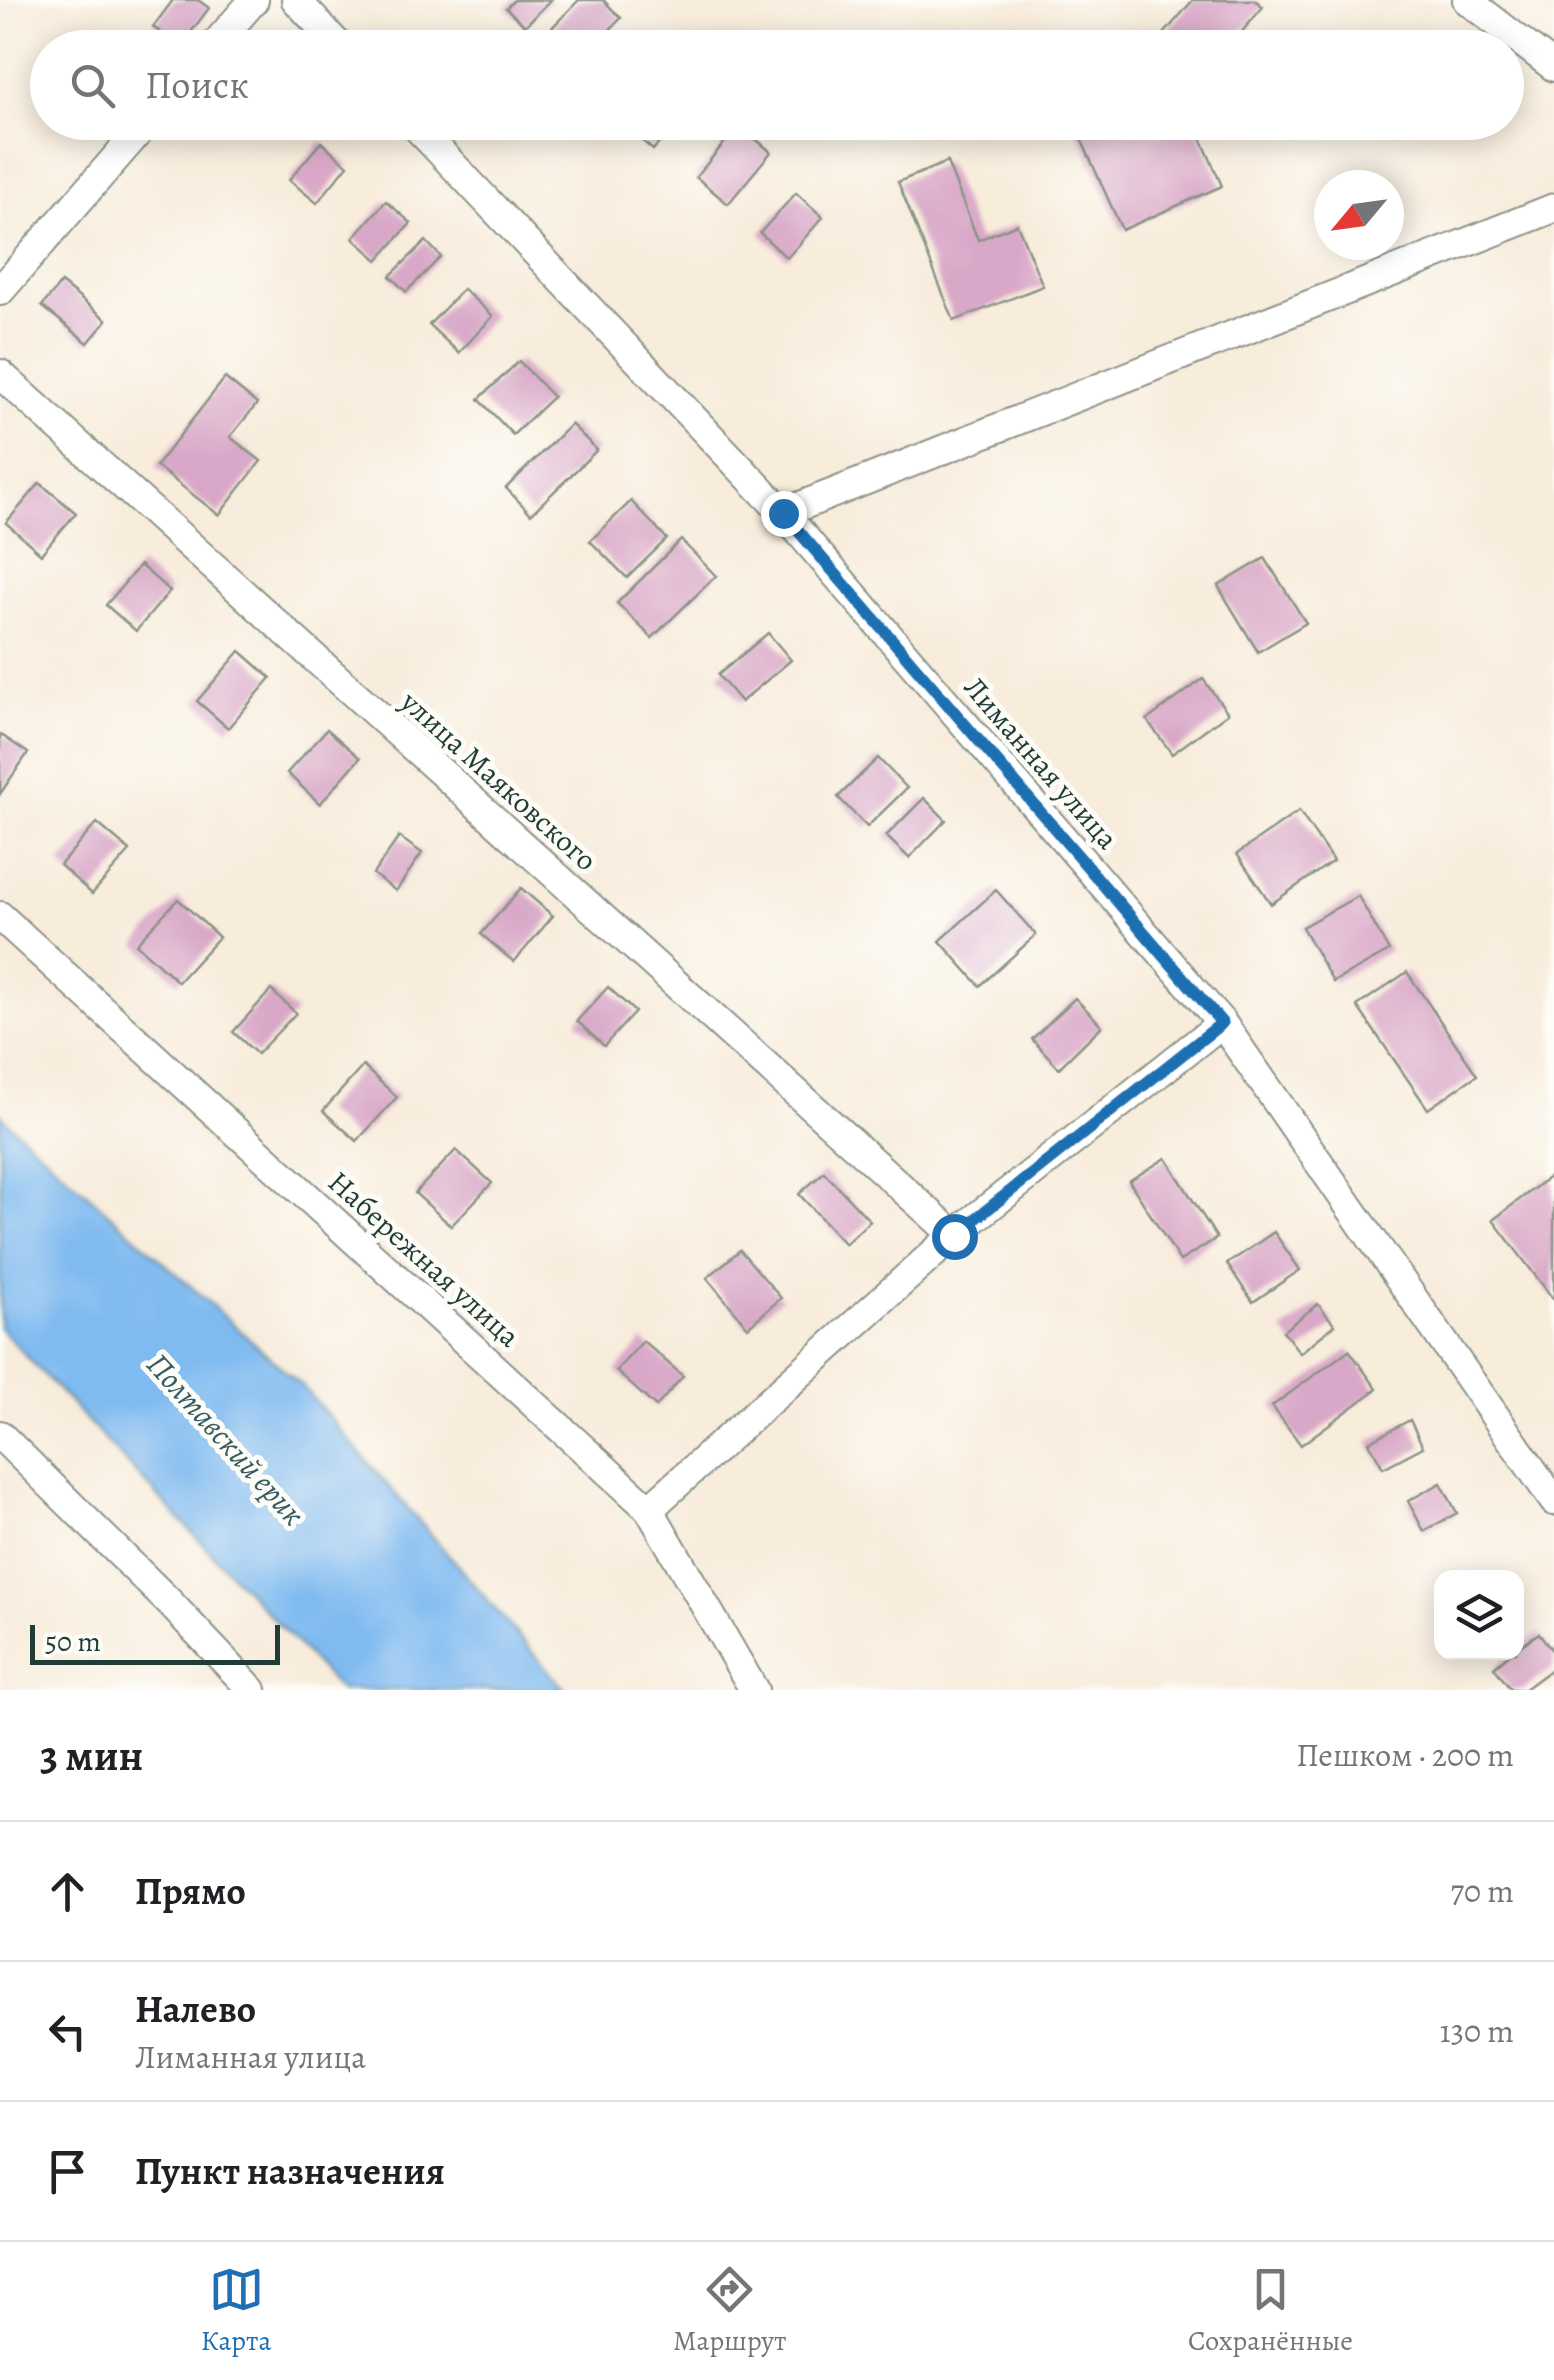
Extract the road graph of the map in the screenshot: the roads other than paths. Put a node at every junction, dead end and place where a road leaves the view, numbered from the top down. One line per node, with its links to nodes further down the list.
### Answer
1 (254, 0): 4 (street)
2 (296, 0): 5 (street)
3 (1467, 0): 6 (street)
4 (228, 30)
5 (324, 30)
6 (1506, 30)
7 (1524, 44): 8 (street)
8 (1554, 67)
9 (131, 140): 12 (street)
10 (429, 140): 14 (street, Лиманная улица)
11 (1554, 208): 14 (street)
12 (0, 291)
13 (0, 374): 17 (street, улица Маяковского)
14 (783, 513): 16 (street, Лиманная улица)
15 (0, 916): 20 (street, Набережная улица)
16 (1222, 1023): 17 (street); 19 (street, Лиманная улица)
17 (954, 1236): 20 (street)
18 (0, 1434): 21 (street)
19 (1554, 1501)
20 (649, 1508): 22 (street, Набережная улица)
21 (252, 1690)
22 (754, 1690)

